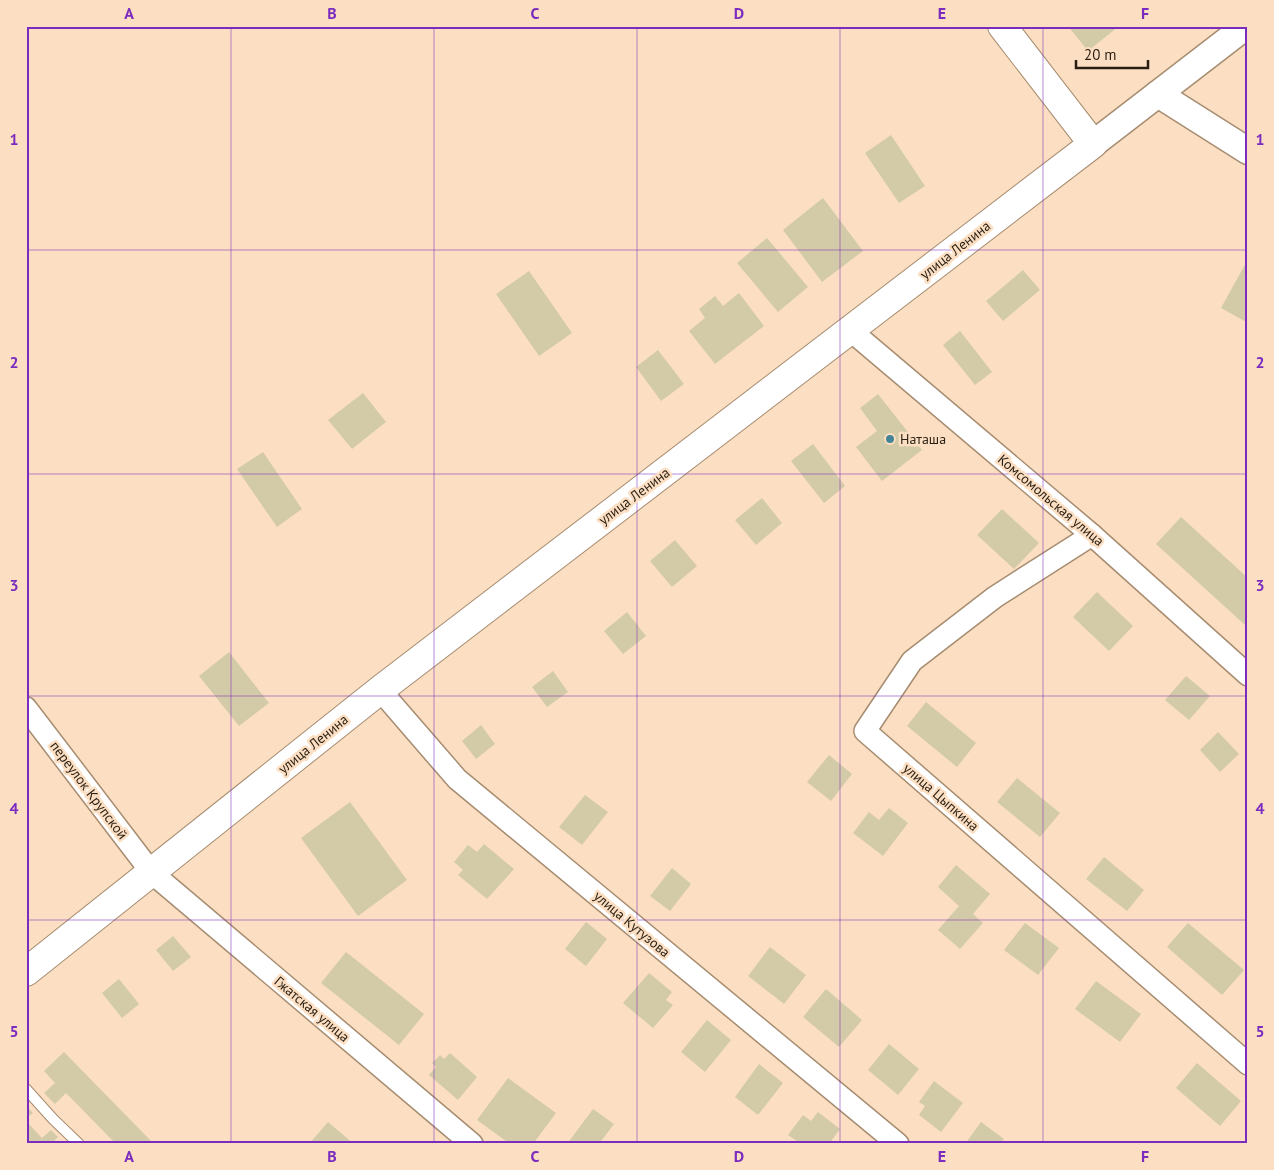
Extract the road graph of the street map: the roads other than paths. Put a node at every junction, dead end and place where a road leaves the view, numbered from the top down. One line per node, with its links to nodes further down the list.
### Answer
1 (1002, 26): 4 (main road)
2 (1246, 26): 3 (street, улица Ленина)
3 (1158, 94): 4 (street, улица Ленина); 5 (street)
4 (1093, 144): 6 (main road, улица Ленина)
5 (1248, 151)
6 (850, 330): 7 (street, Комсомольская улица); 9 (main road, улица Ленина)
7 (1092, 535): 8 (street, Комсомольская улица); 13 (street, улица Цыпкина)
8 (1248, 675)
9 (380, 690): 11 (main road, улица Ленина); 17 (street, улица Кутузова)
10 (26, 708): 11 (street, переулок Крупской)
11 (152, 873): 12 (main road, улица Ленина); 16 (street, Гжатская улица)
12 (26, 972)
13 (1248, 1064)
14 (26, 1089): 15 (lane)
15 (79, 1144)
16 (472, 1144)
17 (898, 1144)

